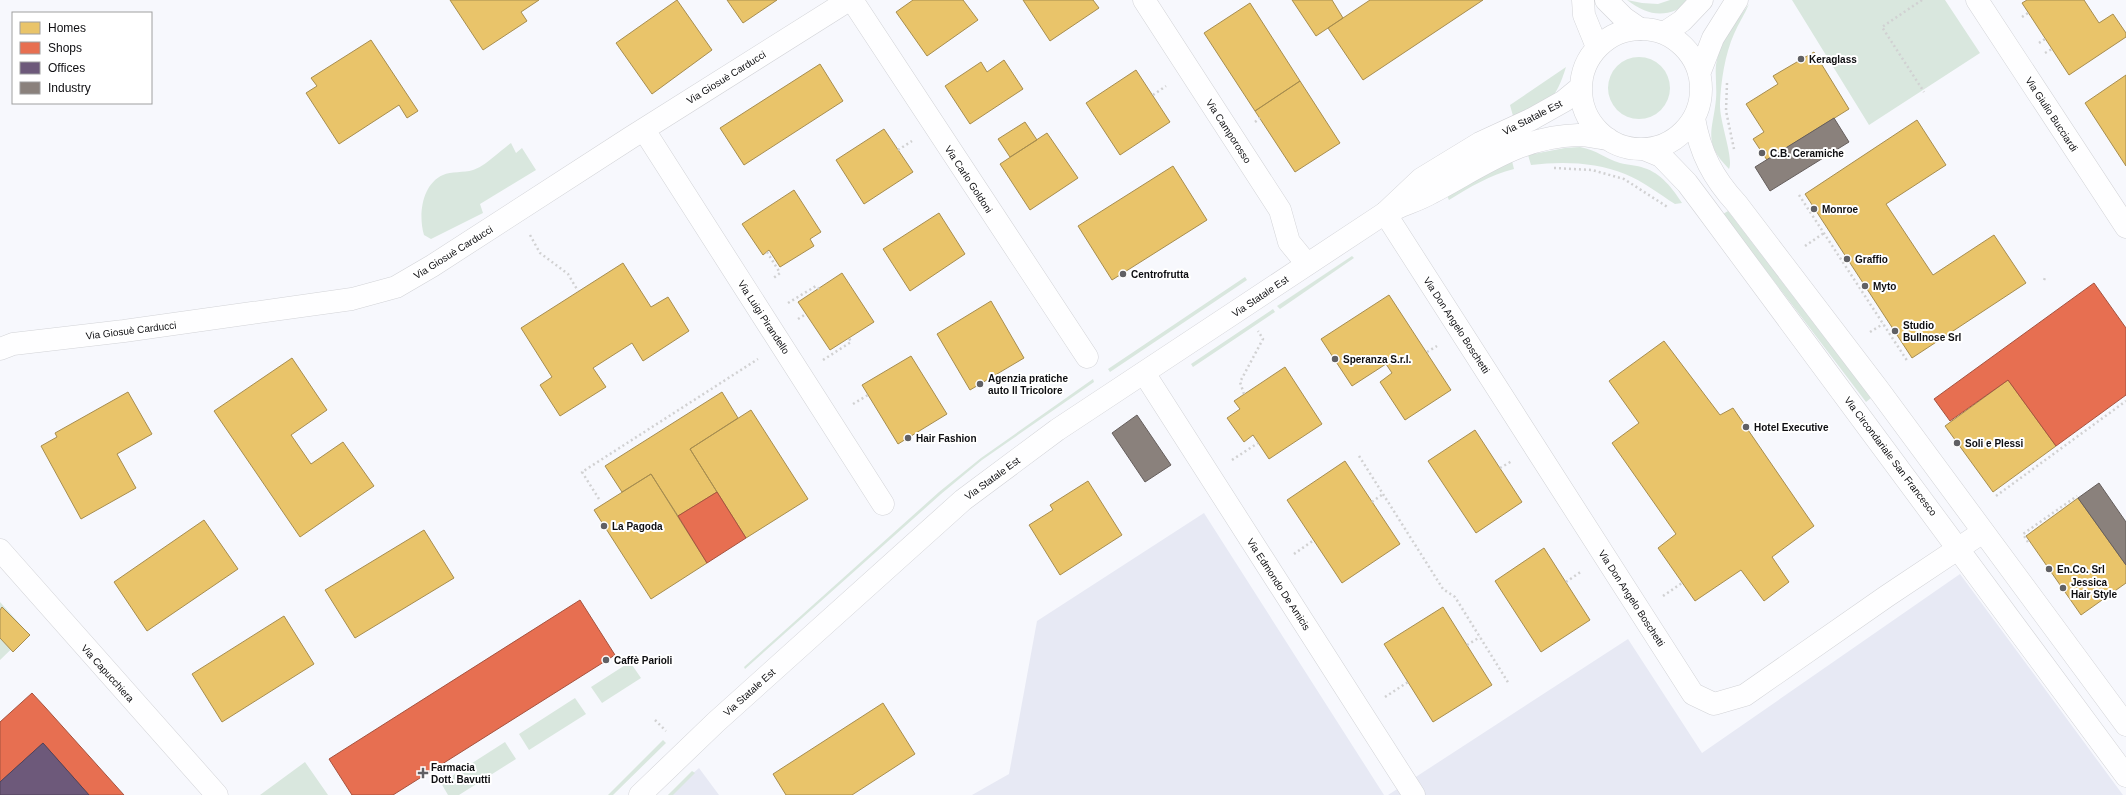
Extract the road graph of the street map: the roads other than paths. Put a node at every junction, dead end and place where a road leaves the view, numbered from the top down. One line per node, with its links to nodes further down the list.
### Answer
1 (850, 0): 14 (street, Via Giosuè Carducci); 21 (street, Via Carlo Goldoni)
2 (1144, 0): 19 (street, Via Camporosso)
3 (1583, 0): 10 (street)
4 (1606, 0): 8 (street)
5 (1702, 0): 9 (street)
6 (1737, 0): 11 (street, Via Statale Est)
7 (1977, 0): 18 (street, Via Giulio Bucciardi)
8 (1640, 28): 9 (street, Via Statale Est); 10 (street, Via Statale Est)
9 (1664, 33): 11 (street, Via Statale Est)
10 (1597, 47): 12 (street, Via Statale Est)
11 (1700, 74): 13 (street, Via Statale Est)
12 (1581, 87): 15 (street, Via Statale Est); 17 (street, Via Statale Est)
13 (1694, 118): 16 (street, Via Statale Est); 24 (street)
14 (644, 130): 20 (street, Via Giosuè Carducci); 23 (street, Via Luigi Pirandello)
15 (1608, 139): 16 (street, Via Statale Est); 17 (street, Via Statale Est)
16 (1644, 149): 25 (street, Via Circondariale San Francesco)
17 (1385, 213): 19 (street, Via Statale Est); 25 (street, Via Don Angelo Boschetti)
18 (2126, 227)
19 (1307, 264): 22 (street, Via Statale Est)
20 (0, 349)
21 (1087, 357)
22 (1144, 373): 30 (street, Via Statale Est); 31 (street, Via Edmondo De Amicis)
23 (883, 504)
24 (1983, 532): 25 (street, Via Don Angelo Boschetti); 27 (street)
25 (1959, 548): 28 (street, Via Circondariale San Francesco)
26 (0, 550): 29 (street, Via Capucchiera)
27 (2126, 725)
28 (2126, 776)
29 (217, 795)
30 (640, 795)
31 (1414, 795)

